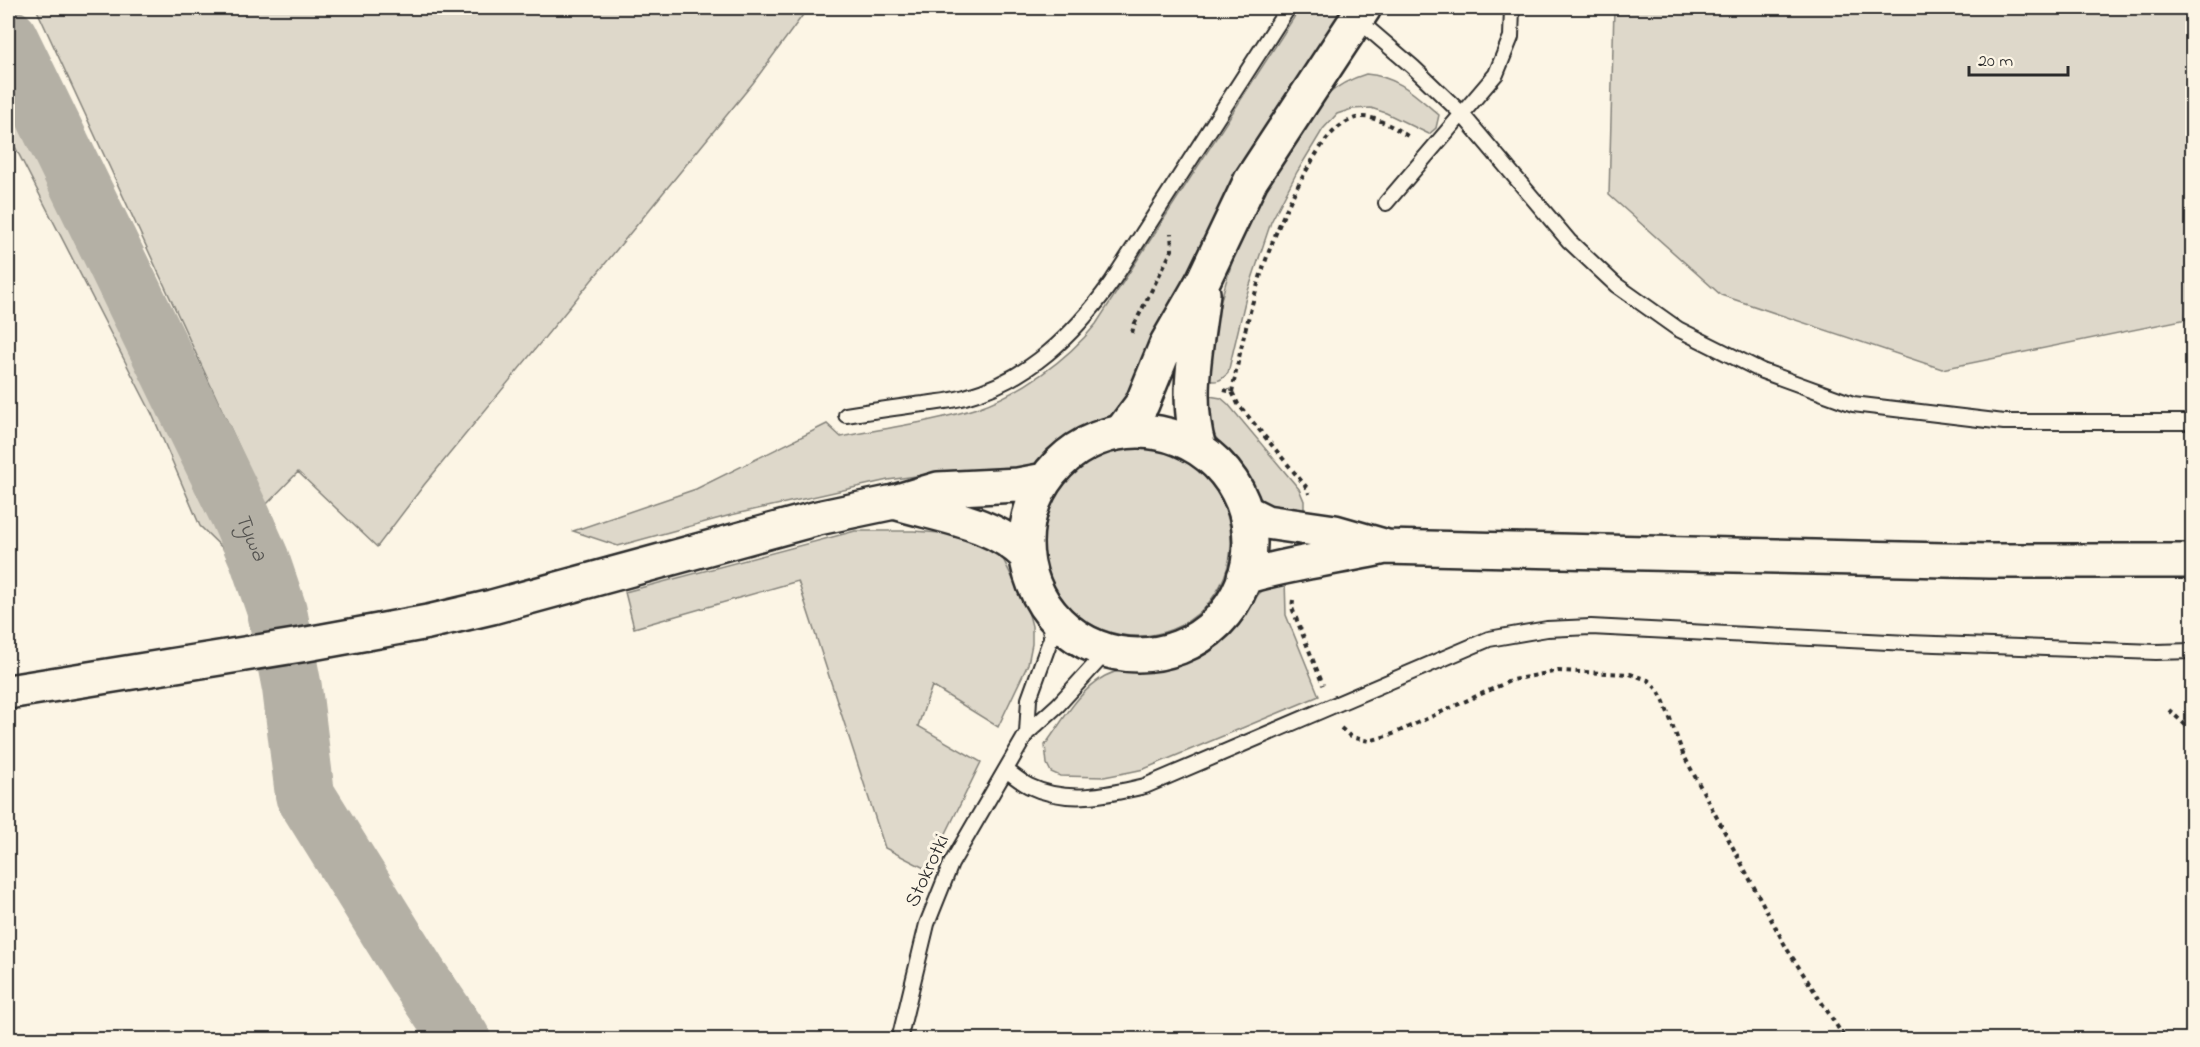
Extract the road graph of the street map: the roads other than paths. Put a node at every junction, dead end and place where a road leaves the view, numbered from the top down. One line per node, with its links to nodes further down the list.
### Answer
1 (1288, 8): 7 (lane)
2 (1512, 8): 4 (lane)
3 (1361, 13): 4 (lane); 6 (main road)
4 (1461, 113): 5 (lane); 8 (lane)
5 (1386, 203)
6 (1204, 279): 9 (main road); 10 (main road)
7 (846, 415)
8 (2193, 423)
9 (1121, 432): 10 (main road); 11 (main road)
10 (1199, 448): 13 (main road)
11 (1045, 480): 12 (main road); 15 (main road)
12 (894, 502): 15 (main road); 21 (main road)
13 (1246, 512): 14 (main road); 17 (main road)
14 (1385, 547): 16 (main road); 17 (main road)
15 (1027, 556): 18 (main road)
16 (2193, 561)
17 (1244, 577): 19 (main road)
18 (1049, 610): 19 (main road); 22 (lane, Stokrotki)
19 (1108, 650): 22 (lane, Stokrotki)
20 (2193, 651): 23 (lane)
21 (8, 692)
22 (1027, 733): 23 (lane, Stokrotki)
23 (1005, 770): 24 (lane, Stokrotki)
24 (899, 1040)

